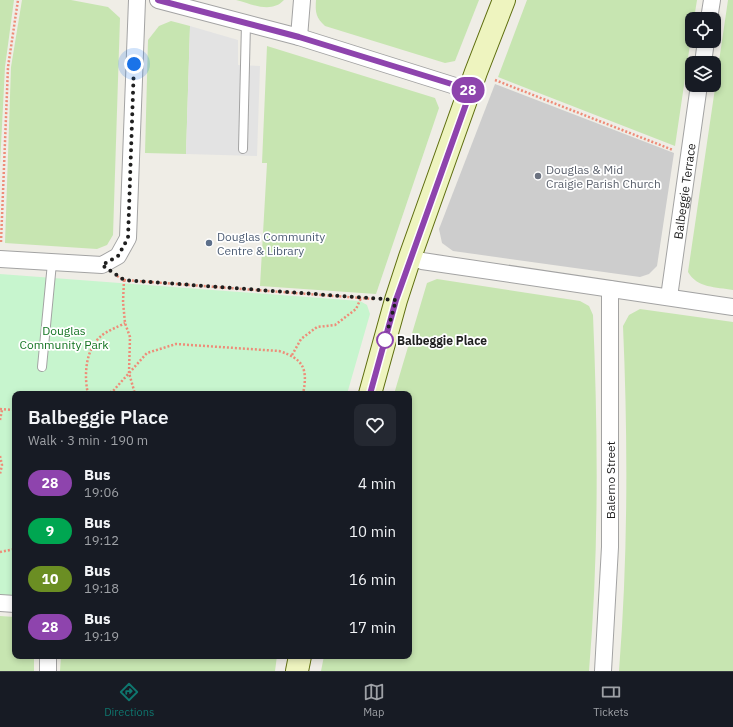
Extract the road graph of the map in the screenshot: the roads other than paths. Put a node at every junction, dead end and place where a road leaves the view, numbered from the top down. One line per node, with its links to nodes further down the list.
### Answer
1 (137, 0): 14 (street)
2 (158, 0): 7 (street)
3 (302, 0): 8 (street)
4 (504, 0): 9 (street)
5 (712, 0): 6 (street)
6 (710, 12)
7 (246, 23): 8 (street); 11 (lane)
8 (299, 37): 9 (street)
9 (473, 81): 12 (street)
10 (698, 92): 16 (street, Balbeggie Terrace)
11 (242, 149)
12 (410, 257): 15 (street); 19 (street)
13 (0, 258): 14 (street)
14 (52, 262): 18 (lane)
15 (610, 289): 16 (street); 26 (street, Balerno Street)
16 (669, 297): 17 (street)
17 (733, 307)
18 (42, 367)
19 (371, 391)
20 (0, 603): 21 (street)
21 (12, 604)
22 (48, 659): 24 (street)
23 (299, 659): 25 (street)
24 (48, 671)
25 (297, 671)
26 (603, 671)

